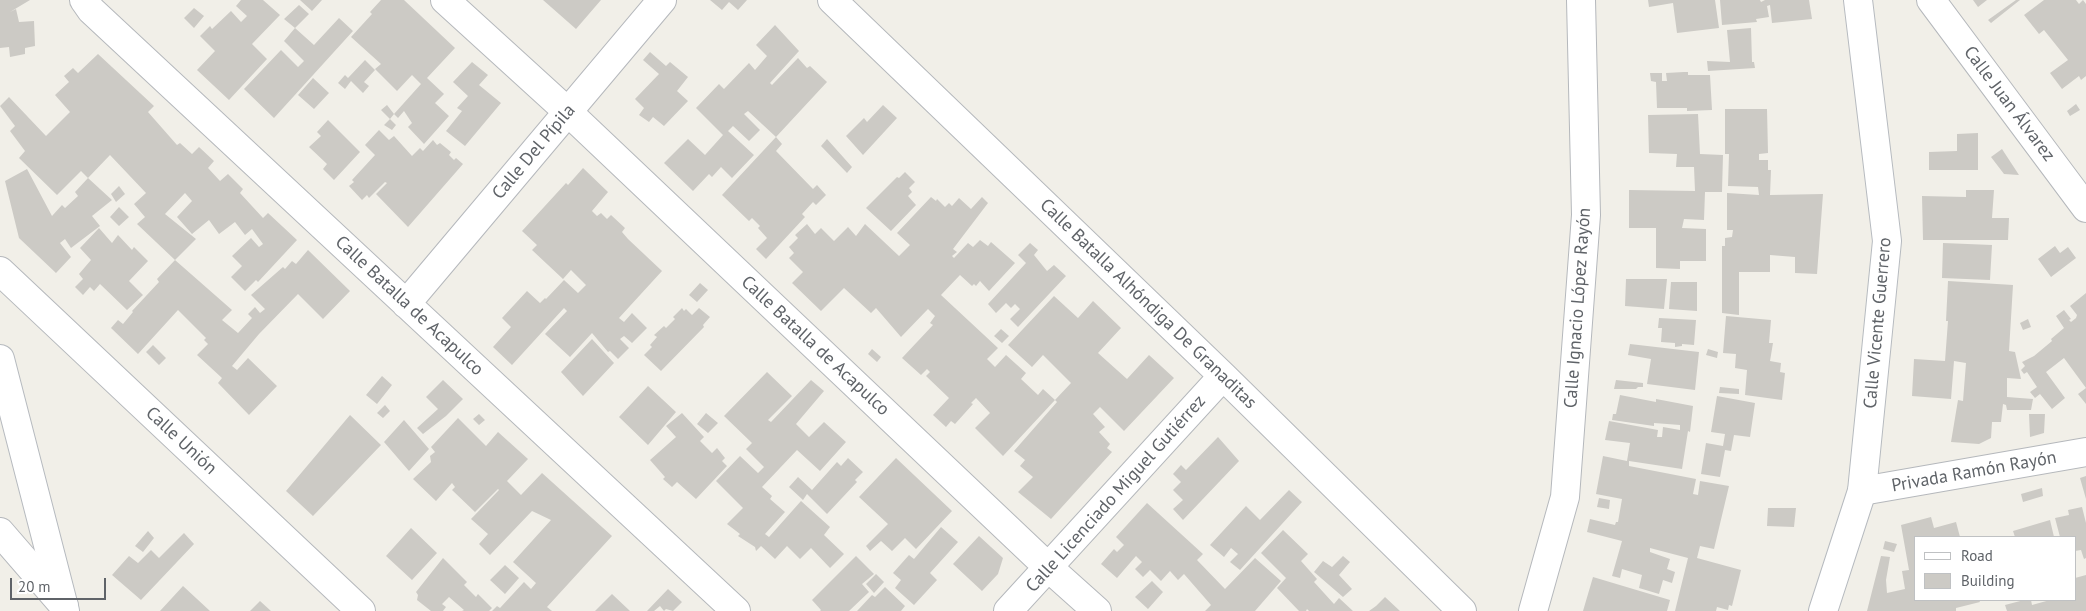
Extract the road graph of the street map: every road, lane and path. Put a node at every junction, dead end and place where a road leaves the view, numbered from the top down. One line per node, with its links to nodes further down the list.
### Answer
1 (84, 0): 11 (street, Calle Batalla de Acapulco)
2 (445, 0): 8 (street, Calle Batalla de Acapulco)
3 (662, 0): 8 (street, Calle Del Pípila)
4 (832, 0): 13 (street, Calle Batalla Alhóndiga De Granaditas)
5 (1581, 0): 24 (street, Calle Ignacio López Rayón)
6 (1858, 0): 15 (street, Calle Vicente Guerrero)
7 (1931, 0): 9 (street, Calle Juan Álvarez)
8 (568, 112): 11 (street, Calle Del Pípila); 17 (street, Calle Batalla de Acapulco)
9 (2086, 208)
10 (0, 271): 19 (street, Calle Unión)
11 (406, 304): 20 (street, Calle Batalla de Acapulco)
12 (0, 359): 18 (street)
13 (1223, 376): 17 (street, Calle Licenciado Miguel Gutiérrez); 23 (street, Calle Batalla Alhóndiga De Granaditas)
14 (2086, 452): 15 (street, Privada Ramón Rayón)
15 (1862, 492): 25 (street, Calle Vicente Guerrero)
16 (0, 532): 18 (street)
17 (1049, 568): 21 (street, Calle Licenciado Miguel Gutiérrez); 22 (street, Calle Batalla de Acapulco)
18 (65, 609)
19 (361, 611)
20 (736, 611)
21 (1008, 611)
22 (1097, 611)
23 (1462, 611)
24 (1533, 611)
25 (1823, 611)

